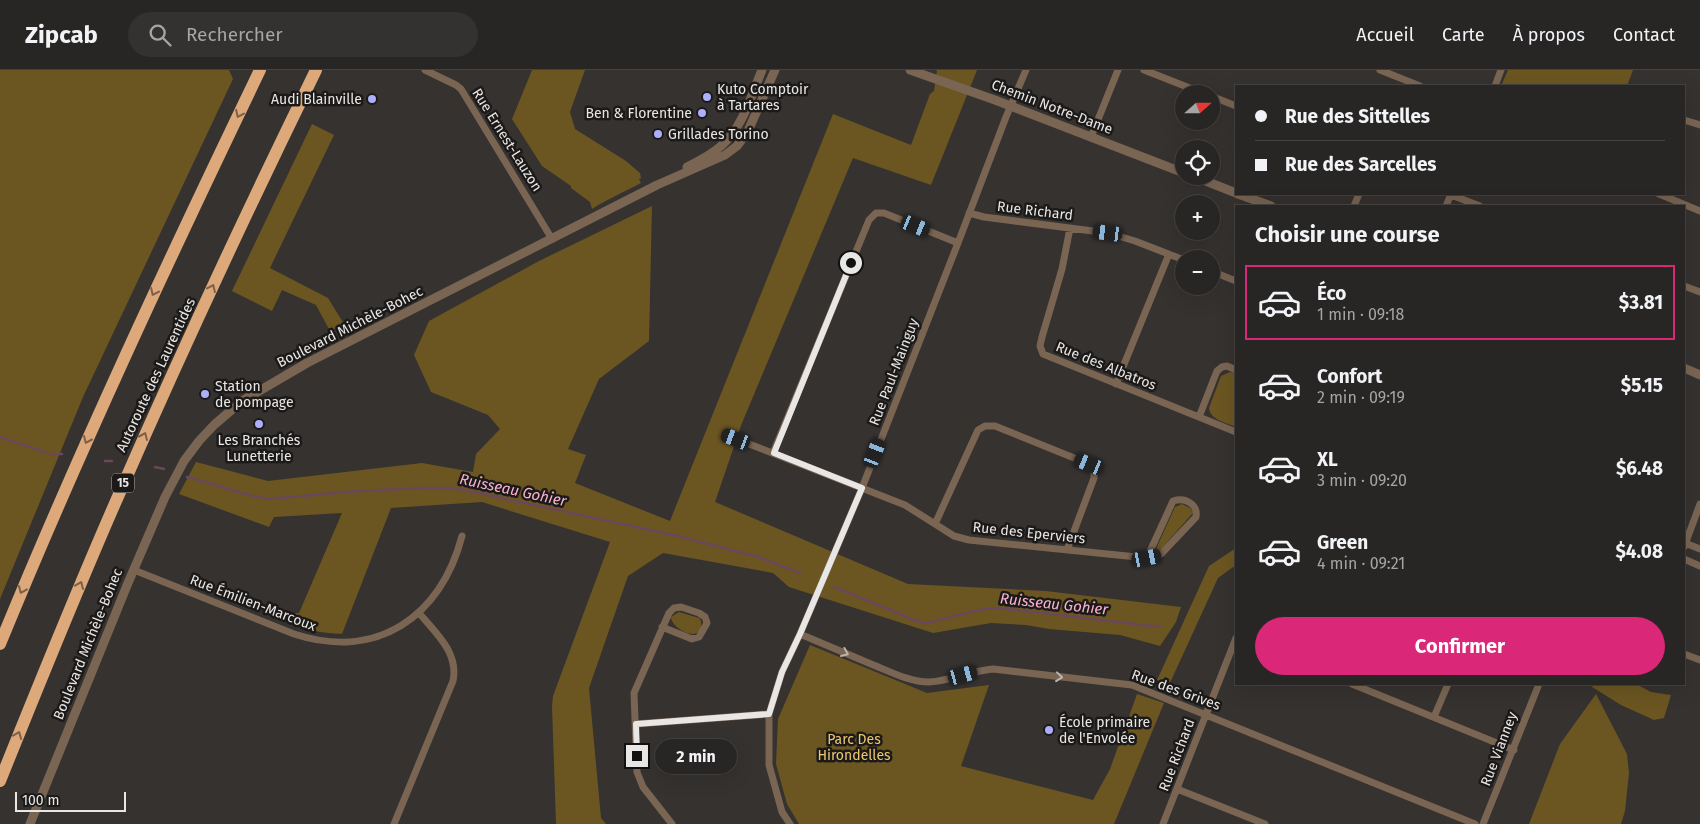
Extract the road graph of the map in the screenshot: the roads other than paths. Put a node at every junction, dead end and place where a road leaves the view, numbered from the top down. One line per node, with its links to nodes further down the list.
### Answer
1 (260, 70): 67 (highway, one-way to 67)
2 (316, 70): 78 (highway, Autoroute des Laurentides / 15, one-way to 2)
3 (425, 70): 35 (street, Rue Ernest-Lauzon)
4 (762, 70): 25 (street, Boulevard Michèle-Bohec)
5 (775, 70): 25 (street, Boulevard Michèle-Bohec)
6 (910, 70): 18 (street, Chemin Notre-Dame)
7 (1026, 70): 18 (street, Rue Paul-Mainguy)
8 (1118, 70): 22 (street)
9 (1144, 70): 14 (street)
10 (1380, 70): 13 (street)
11 (1406, 70): 13 (street)
12 (1502, 70): 16 (street)
13 (1402, 79): 15 (street)
14 (1182, 85)
15 (1417, 85)
16 (1495, 85)
17 (1220, 100): 19 (street)
18 (1011, 106): 22 (street, Chemin Notre-Dame); 33 (street, Rue Paul-Mainguy)
19 (1235, 106)
20 (1685, 120): 21 (street)
21 (1700, 124)
22 (1091, 136): 23 (street, Chemin Notre-Dame)
23 (1175, 169)
24 (1216, 185): 26 (street)
25 (657, 186): 35 (street, Boulevard Michèle-Bohec)
26 (1235, 192)
27 (1242, 195): 30 (street)
28 (1453, 195): 31 (street)
29 (1662, 195): 32 (street)
30 (1268, 205)
31 (1478, 205)
32 (1700, 211)
33 (969, 213): 34 (street, Rue Richard); 36 (street, Rue Paul-Mainguy)
34 (1070, 228): 37 (street, Rue Richard); 46 (street, Rue des Albatros)
35 (552, 238): 62 (street, Boulevard Michèle-Bohec)
36 (958, 243): 50 (street); 51 (street, Rue Paul-Mainguy)
37 (1169, 254): 38 (street, Rue Richard); 46 (street)
38 (1175, 256)
39 (1220, 275): 40 (street)
40 (1235, 281)
41 (1685, 286): 42 (street)
42 (1700, 292)
43 (1685, 368): 45 (street)
44 (1235, 370): 47 (street)
45 (1700, 375)
46 (1116, 384): 47 (street, Rue des Albatros)
47 (1199, 416): 48 (street, Rue des Albatros)
48 (1235, 432)
49 (726, 435): 50 (street, Rue des Eperviers)
50 (774, 453): 51 (street, Rue des Eperviers)
51 (862, 488): 53 (street, Rue des Eperviers); 65 (street, Rue Paul-Mainguy)
52 (1700, 504): 55 (street)
53 (935, 524): 58 (street, Rue des Eperviers); 58 (street)
54 (462, 536): 63 (street, Rue Émilien-Marcoux)
55 (1685, 542)
56 (1685, 545): 57 (street)
57 (1700, 549)
58 (1067, 550): 59 (street, Rue des Eperviers)
59 (1147, 558): 59 (street)
60 (1685, 559): 61 (street)
61 (1700, 566)
62 (134, 570): 63 (street, Rue Émilien-Marcoux); 80 (street, Boulevard Michèle-Bohec)
63 (419, 613): 81 (street)
64 (662, 627): 64 (street); 76 (street)
65 (800, 634): 73 (street, Rue Paul-Mainguy); 74 (street, Rue des Grives, one-way to 74)
66 (1235, 641): 74 (street, Rue Richard)
67 (0, 644)
68 (1685, 654): 69 (street)
69 (1700, 660)
70 (1358, 685): 75 (street)
71 (1448, 685): 75 (street)
72 (1539, 685): 77 (street, Rue Vianney)
73 (769, 714): 76 (street); 83 (street, Rue Paul-Mainguy)
74 (1206, 714): 79 (street, Rue Richard); 86 (street, Rue des Grives)
75 (1434, 717): 77 (street)
76 (636, 724): 82 (street)
77 (1514, 750): 87 (street, Rue Vianney)
78 (0, 781)
79 (1177, 789): 84 (street, Rue Richard); 85 (street)
80 (30, 824)
81 (394, 824)
82 (672, 824)
83 (790, 824)
84 (1163, 824)
85 (1265, 824)
86 (1475, 824)
87 (1483, 824)

